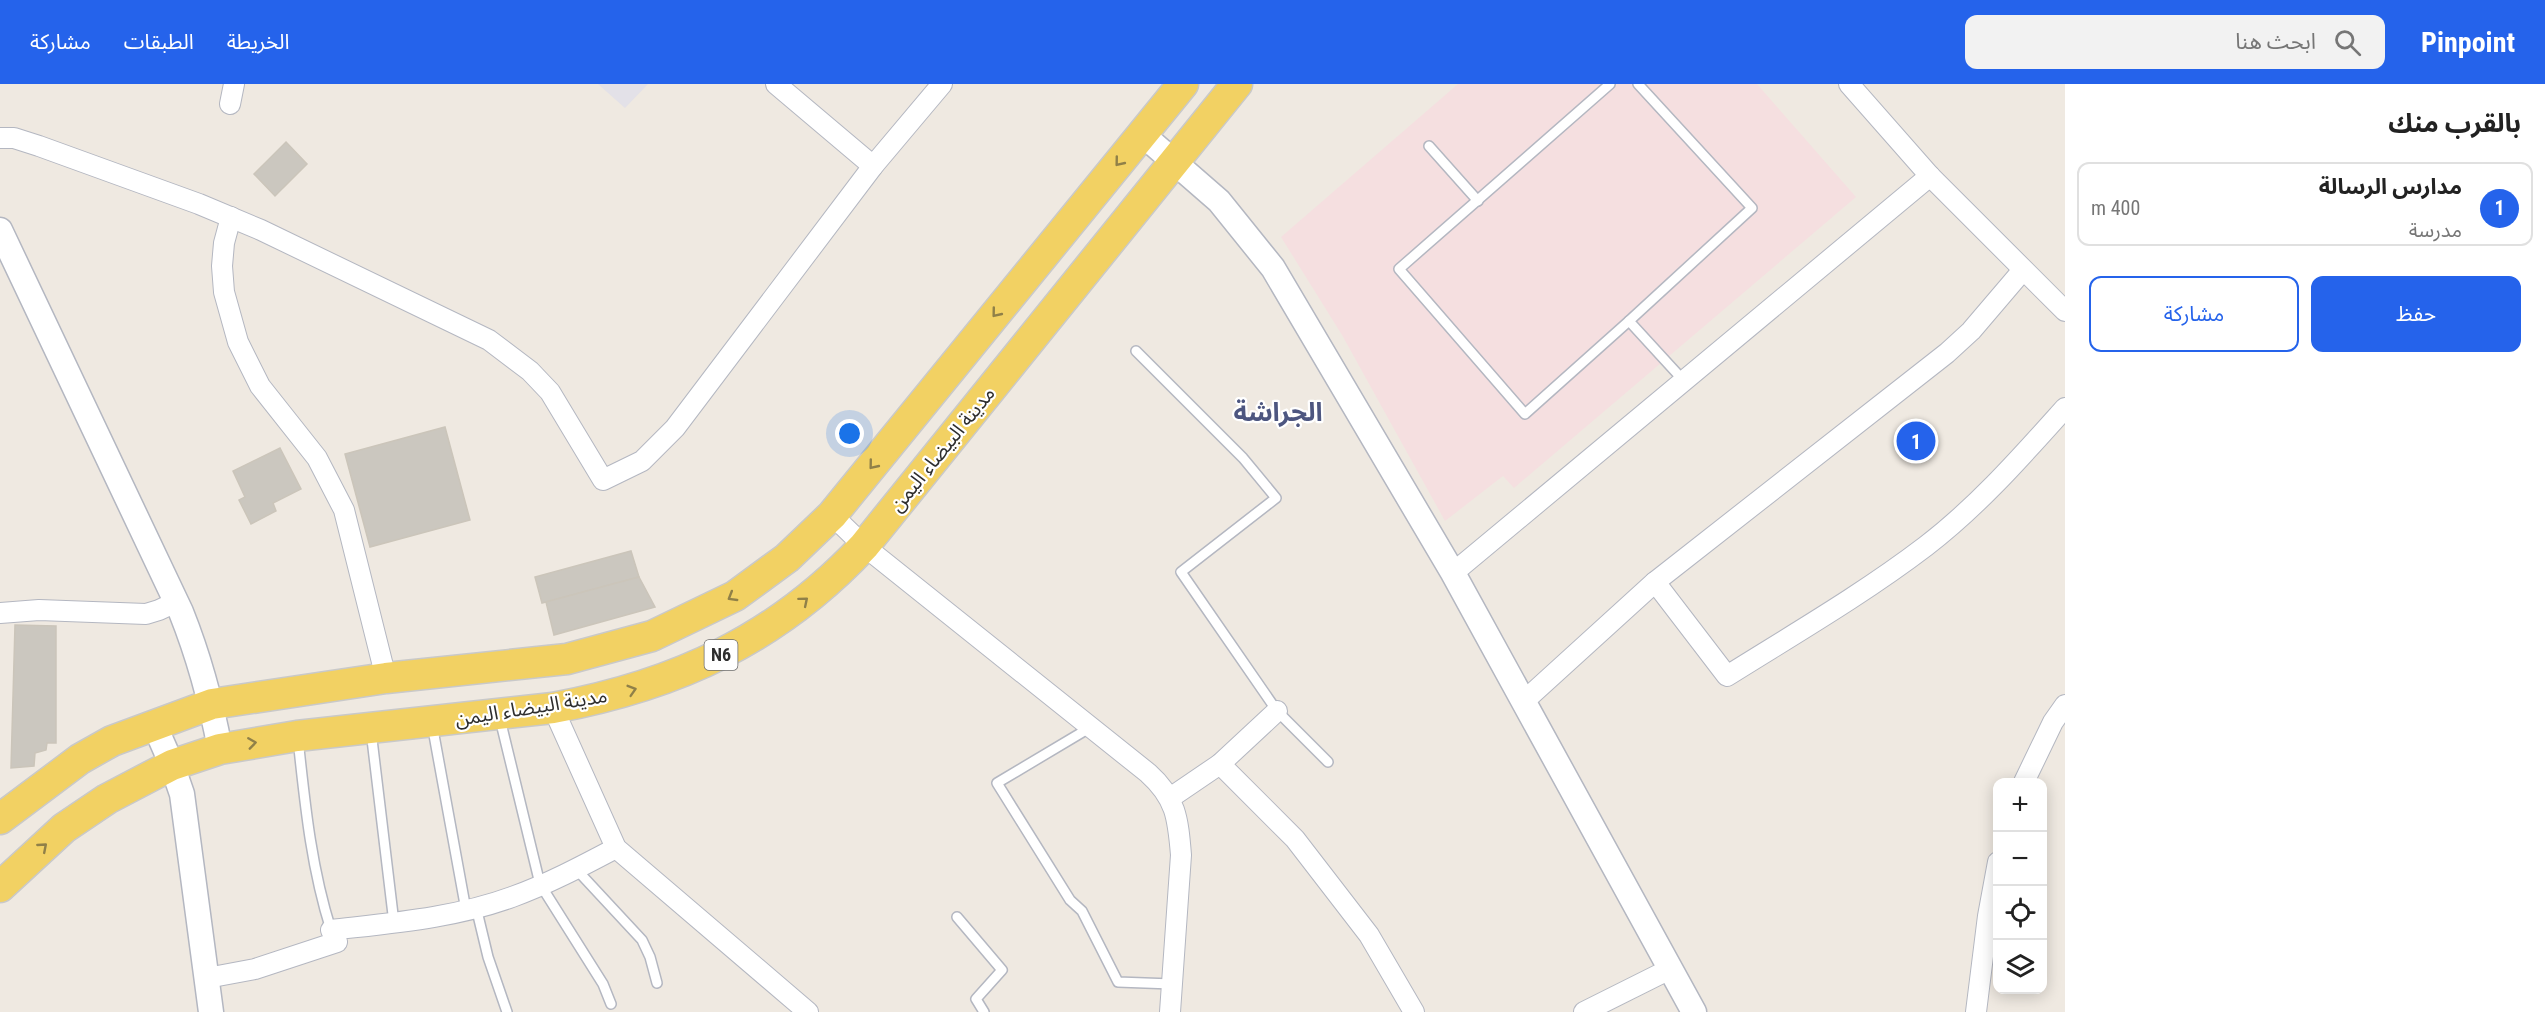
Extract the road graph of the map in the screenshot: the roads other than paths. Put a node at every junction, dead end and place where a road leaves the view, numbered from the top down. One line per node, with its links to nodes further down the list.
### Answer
1 (776, 84): 12 (street)
2 (942, 84): 12 (street)
3 (1183, 84): 8 (main road, N6)
4 (1237, 84): 11 (main road, مدينة البيضاء اليمن / N6)
5 (1610, 84): 14 (lane)
6 (1638, 84): 19 (lane)
7 (1849, 84): 13 (street)
8 (1142, 134): 11 (street); 23 (main road, N6, one-way to 23)
9 (0, 138): 15 (street)
10 (1429, 146): 14 (lane)
11 (1174, 160): 24 (main road, مدينة البيضاء اليمن / N6); 25 (street)
12 (873, 166): 15 (street)
13 (1930, 176): 17 (street); 21 (street)
14 (1478, 201): 19 (lane)
15 (231, 217): 29 (street)
16 (0, 230): 27 (street)
17 (2023, 270): 18 (street); 26 (street)
18 (2065, 311)
19 (1629, 321): 21 (lane)
20 (1136, 351): 34 (lane)
21 (1684, 381): 25 (street)
22 (2065, 408): 26 (street)
23 (832, 515): 24 (street); 29 (main road, N6, one-way to 29)
24 (864, 546): 33 (main road, مدينة البيضاء اليمن / N6, one-way to 24); 38 (street)
25 (1453, 573): 30 (street)
26 (1655, 582): 30 (street)
27 (176, 602): 28 (street); 31 (street)
28 (0, 613)
29 (386, 678): 31 (main road, N6)
30 (1523, 702): 57 (street)
31 (212, 704): 37 (main road, N6); 41 (street)
32 (2065, 705): 45 (street)
33 (553, 708): 35 (main road, مدينة البيضاء اليمن / N6); 48 (street)
34 (1277, 711): 42 (lane); 43 (street)
35 (498, 714): 36 (main road, مدينة البيضاء اليمن / N6); 50 (lane)
36 (432, 722): 39 (main road, مدينة البيضاء اليمن / N6); 53 (lane)
37 (154, 724): 44 (street); 47 (main road, N6)
38 (1091, 727): 46 (street); 60 (lane)
39 (371, 728): 40 (main road, مدينة البيضاء اليمن / N6); 55 (lane)
40 (297, 736): 41 (main road, مدينة البيضاء اليمن / N6, one-way to 40); 56 (lane)
41 (220, 749): 44 (main road, مدينة البيضاء اليمن / N6)
42 (1328, 762)
43 (1220, 764): 46 (street); 67 (street)
44 (172, 765): 52 (main road, مدينة البيضاء اليمن / N6, one-way to 44); 58 (street)
45 (2026, 778)
46 (1170, 798): 60 (street)
47 (3, 810)
48 (616, 848): 49 (street); 64 (street)
49 (576, 869): 50 (street); 59 (lane)
50 (540, 884): 53 (street); 61 (lane)
51 (1994, 886): 70 (street)
52 (0, 887)
53 (471, 908): 55 (street); 63 (lane)
54 (957, 917): 65 (lane)
55 (394, 923): 56 (street)
56 (331, 930): 58 (street)
57 (1670, 969): 68 (street); 69 (street)
58 (207, 978): 62 (street)
59 (657, 983)
60 (1172, 984): 66 (street)
61 (611, 1004)
62 (211, 1012)
63 (507, 1012)
64 (808, 1012)
65 (984, 1012)
66 (1170, 1012)
67 (1414, 1012)
68 (1584, 1012)
69 (1694, 1012)
70 (1976, 1012)

